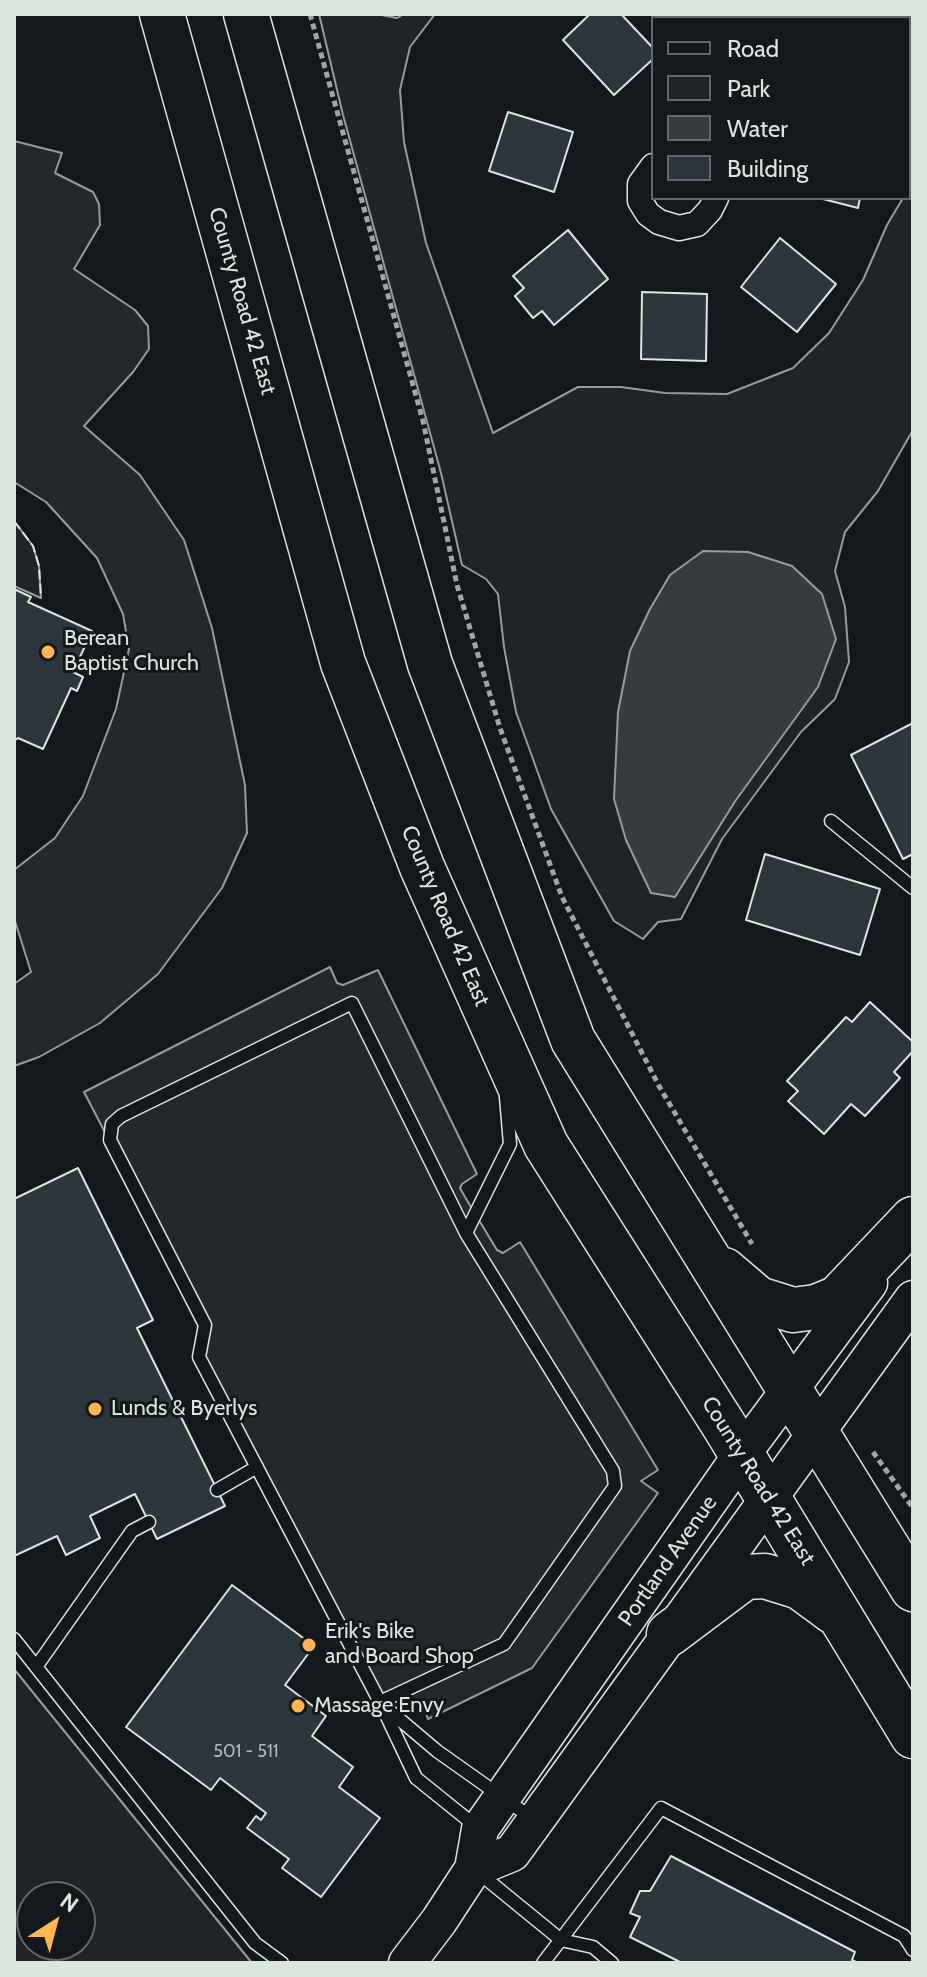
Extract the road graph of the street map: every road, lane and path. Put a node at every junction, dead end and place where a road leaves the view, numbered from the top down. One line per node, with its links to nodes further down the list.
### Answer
1 (162, 14): 8 (highway, County Road 42 East)
2 (246, 14): 11 (highway)
3 (310, 14): 12 (path)
4 (651, 169): 5 (street)
5 (715, 200)
6 (831, 821): 7 (lane)
7 (913, 888)
8 (502, 1046): 10 (lane); 17 (highway, County Road 42 East)
9 (913, 1222): 11 (highway); 14 (street, Portland Avenue)
10 (466, 1233): 18 (lane); 28 (lane)
11 (701, 1246): 14 (highway)
12 (755, 1251)
13 (913, 1299): 15 (street, Portland Avenue)
14 (790, 1391): 15 (highway); 17 (street, Portland Avenue)
15 (816, 1434): 20 (street, Portland Avenue); 23 (highway)
16 (867, 1444): 21 (path)
17 (742, 1454): 20 (highway, County Road 42 East); 30 (street, Portland Avenue)
18 (257, 1467): 19 (lane); 28 (lane)
19 (217, 1490)
20 (769, 1497): 24 (highway, County Road 42 East); 25 (street, Portland Avenue)
21 (913, 1508)
22 (149, 1522): 27 (lane)
23 (913, 1589)
24 (844, 1621): 25 (highway); 29 (highway, County Road 42 East)
25 (669, 1634): 31 (street, Portland Avenue)
26 (14, 1639): 27 (lane)
27 (36, 1667): 36 (lane)
28 (380, 1702): 30 (lane); 32 (lane)
29 (913, 1736)
30 (502, 1798): 31 (lane); 32 (street, Portland Avenue)
31 (535, 1821): 32 (street, Portland Avenue)
32 (496, 1841): 33 (street, Portland Avenue)
33 (473, 1869): 34 (lane); 37 (street, Portland Avenue)
34 (561, 1940): 35 (lane); 38 (lane); 39 (lane)
35 (913, 1950)
36 (282, 1963)
37 (407, 1963)
38 (543, 1963)
39 (612, 1963)

